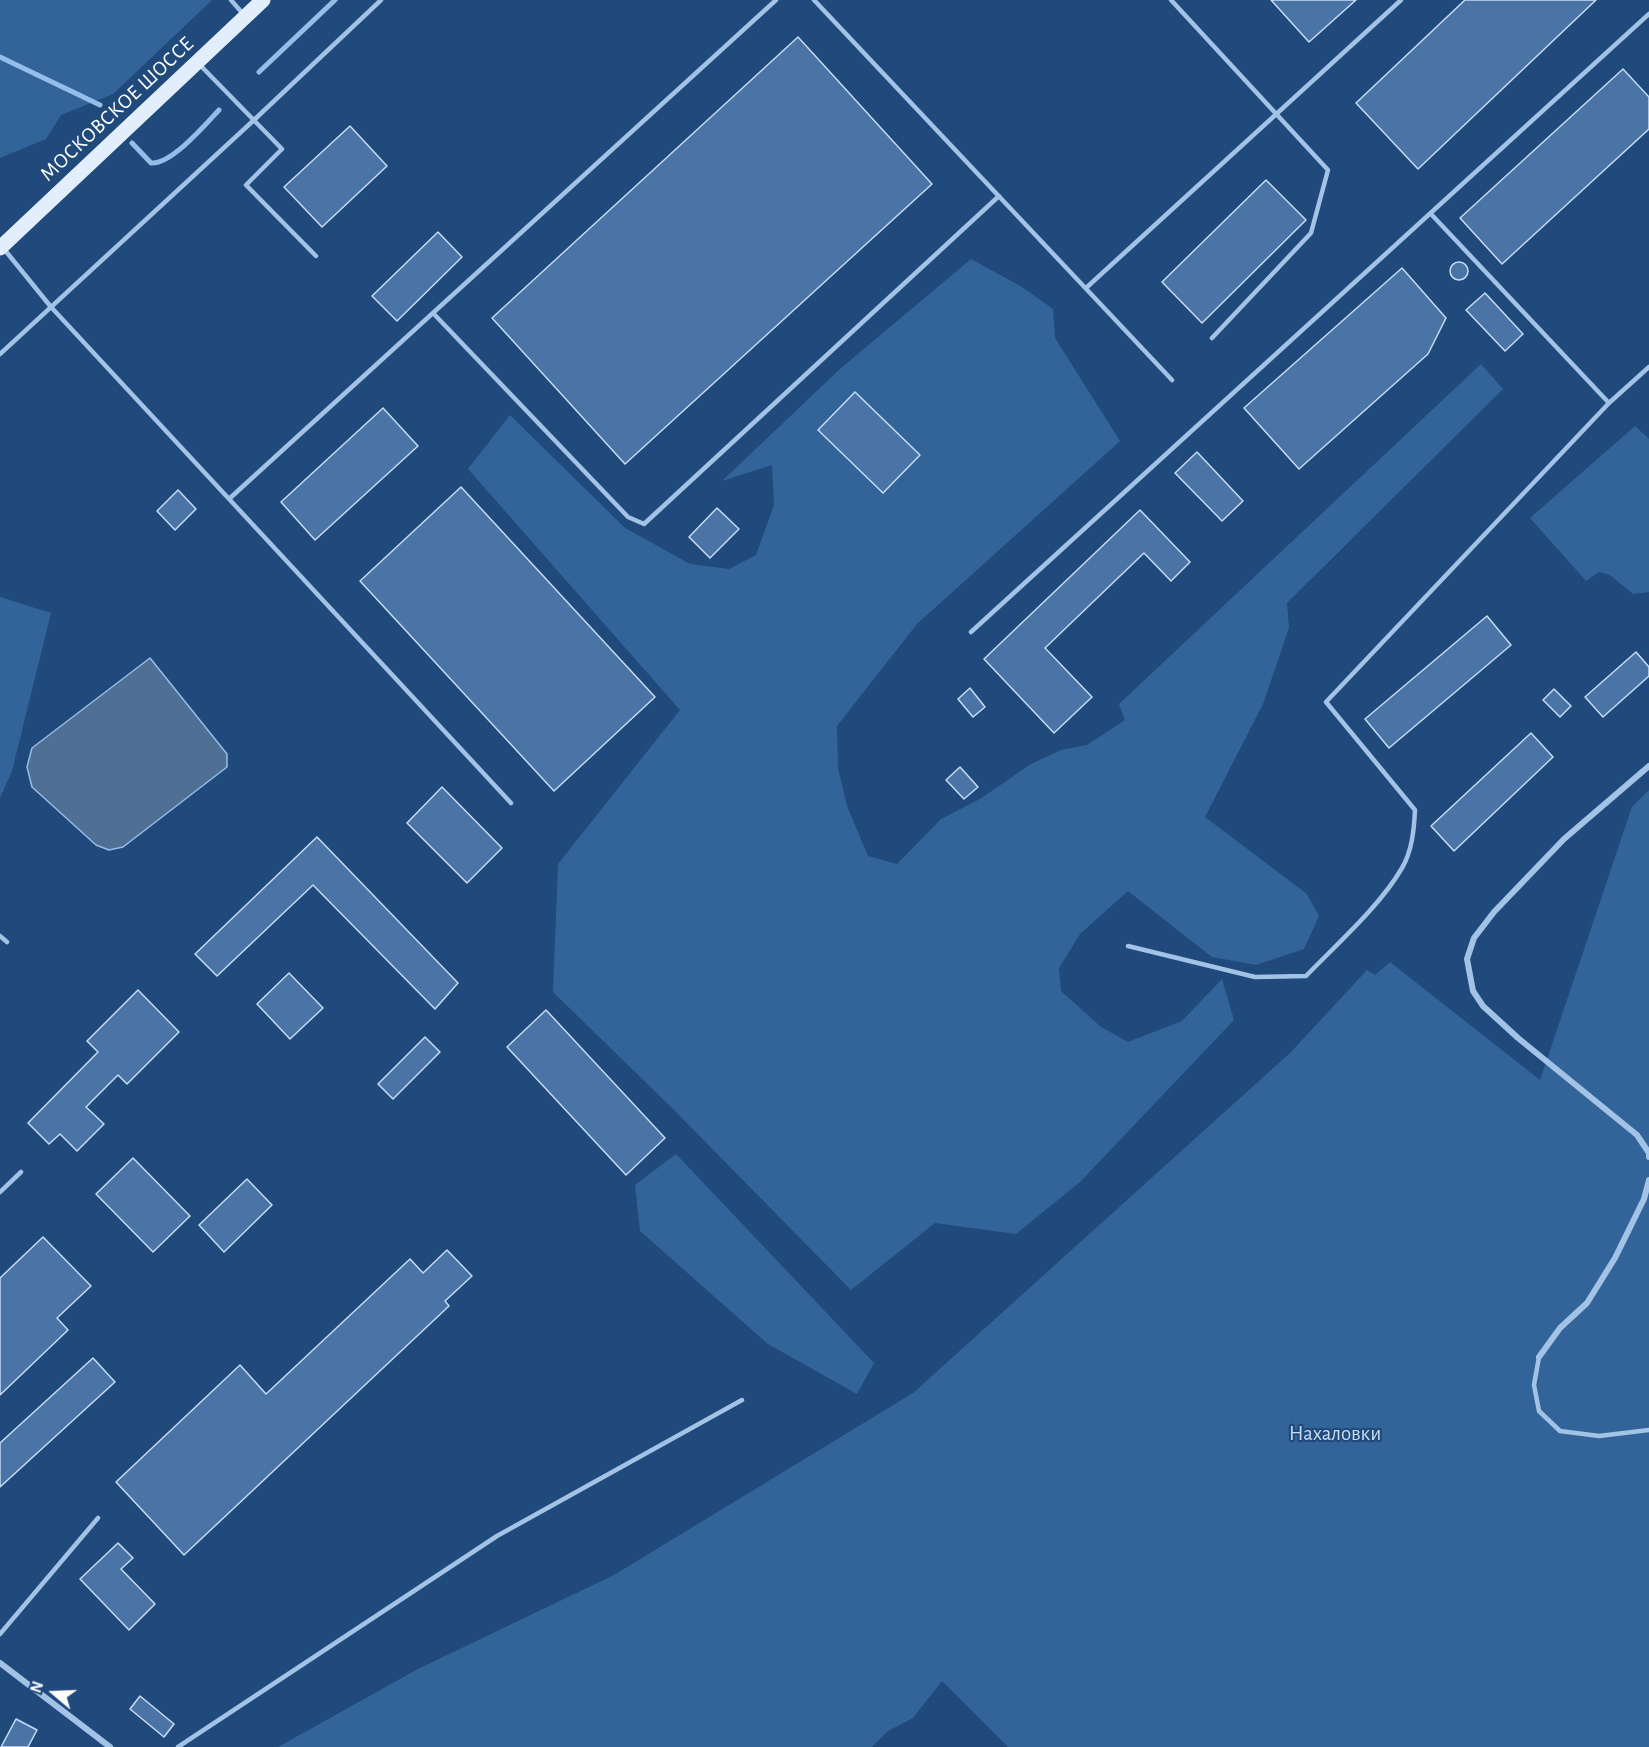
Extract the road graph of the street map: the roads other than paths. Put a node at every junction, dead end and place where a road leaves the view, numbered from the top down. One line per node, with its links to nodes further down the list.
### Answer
1 (231, 0): 9 (lane)
2 (263, 0): 9 (main road, МОСКОВСКОЕ ШОССЕ)
3 (381, 0): 12 (lane)
4 (776, 0): 19 (lane)
5 (814, 0): 13 (lane)
6 (1171, 0): 11 (lane)
7 (1401, 0): 11 (lane)
8 (1649, 14): 14 (lane)
9 (245, 16): 10 (main road, МОСКОВСКОЕ ШОССЕ)
10 (197, 62): 12 (lane); 15 (main road, МОСКОВСКОЕ ШОССЕ)
11 (1276, 114): 17 (lane); 20 (lane)
12 (254, 120): 16 (lane); 18 (lane)
13 (999, 196): 17 (lane); 19 (lane)
14 (1431, 214): 24 (lane); 26 (lane)
15 (0, 246): 18 (lane)
16 (316, 256)
17 (1086, 288): 23 (lane)
18 (51, 306): 21 (lane); 25 (lane)
19 (433, 313): 25 (lane)
20 (1212, 338)
21 (0, 354)
22 (1649, 367): 24 (lane)
23 (1172, 380)
24 (1609, 403): 31 (lane)
25 (229, 499): 28 (lane)
26 (971, 632)
27 (1649, 766): 32 (street)
28 (511, 803)
29 (0, 936): 30 (lane)
30 (7, 942)
31 (1128, 946)
32 (1649, 1157)
33 (21, 1172): 35 (lane)
34 (1649, 1180): 36 (street)
35 (0, 1192)
36 (1539, 1357): 38 (lane)
37 (742, 1400): 43 (lane)
38 (1649, 1430)
39 (98, 1518): 40 (lane)
40 (0, 1634)
41 (0, 1662): 42 (street)
42 (110, 1747)
43 (178, 1747)

